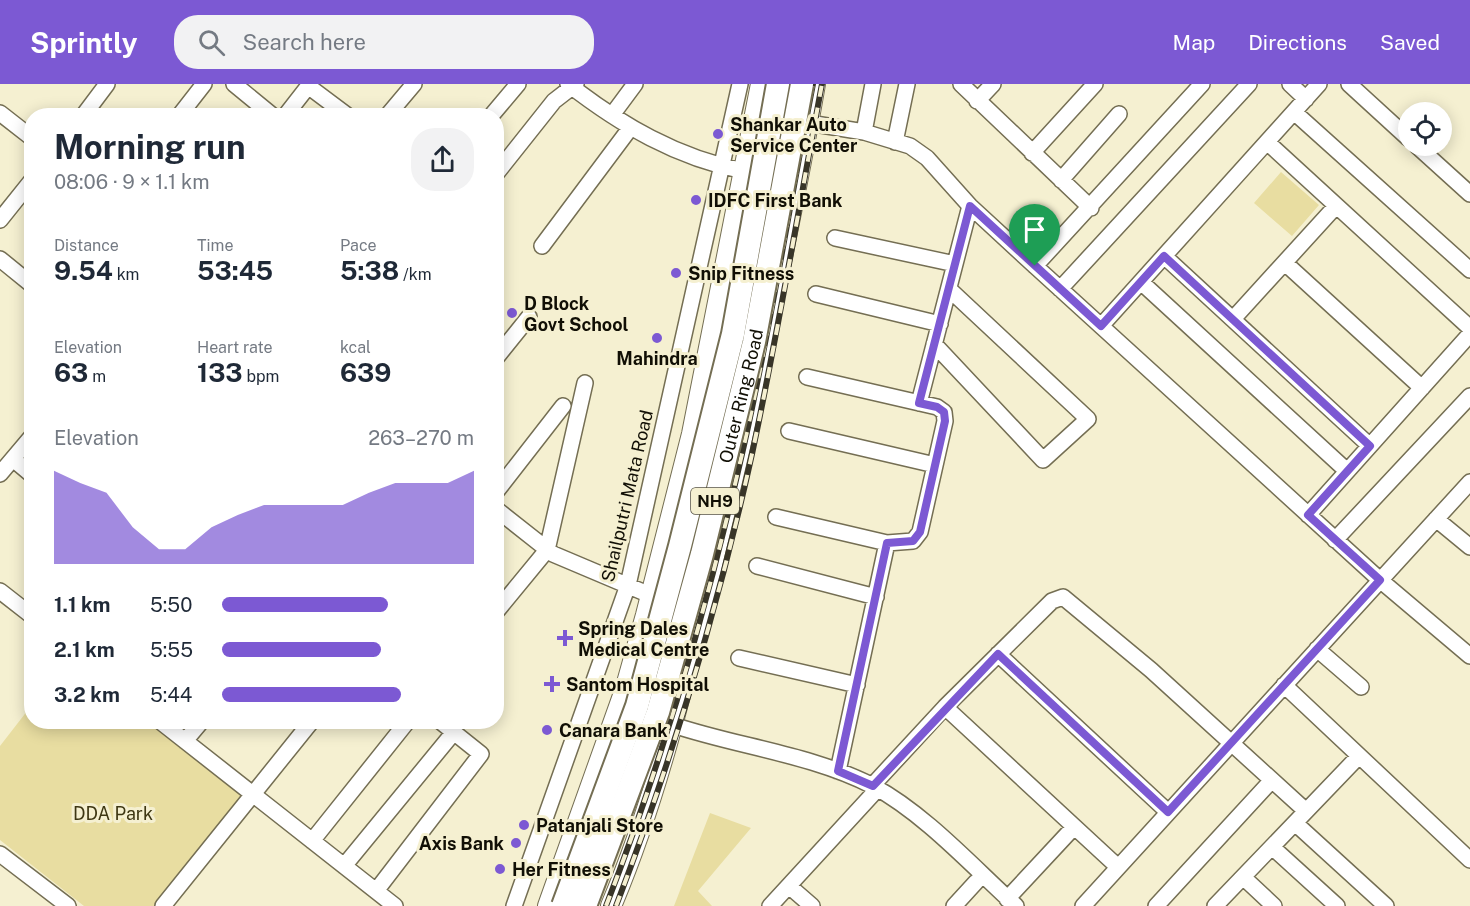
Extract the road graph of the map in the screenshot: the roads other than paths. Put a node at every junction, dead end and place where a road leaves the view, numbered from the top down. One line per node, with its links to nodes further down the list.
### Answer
1 (107, 84): 26 (street)
2 (234, 84): 28 (street)
3 (414, 84): 31 (street)
4 (518, 84): 32 (street)
5 (635, 84): 36 (street)
6 (740, 84): 47 (street, Shailputri Mata Road)
7 (761, 84): 48 (main road)
8 (778, 84): 157 (highway, Outer Ring Road / NH9, bridge)
9 (802, 84): 158 (highway, Outer Ring Road / NH9, bridge)
10 (815, 84): 37 (main road, Outer Ring Road)
11 (873, 84): 41 (street)
12 (907, 84): 42 (street)
13 (961, 84): 25 (street)
14 (993, 84): 25 (street)
15 (1095, 84): 44 (street)
16 (1203, 84): 54 (street)
17 (1250, 84): 67 (street)
18 (1290, 84): 24 (street)
19 (1319, 84): 24 (street)
20 (1349, 84): 39 (street)
21 (572, 85): 36 (street); 46 (street)
22 (199, 86): 27 (street)
23 (305, 86): 29 (street); 30 (street)
24 (1306, 99): 33 (street)
25 (977, 101): 44 (street)
26 (88, 108)
27 (184, 108)
28 (263, 108)
29 (290, 108)
30 (337, 108)
31 (394, 108)
32 (498, 108)
33 (1294, 112): 43 (street); 63 (street)
34 (0, 113): 40 (street)
35 (1119, 114): 49 (street)
36 (612, 115): 38 (street)
37 (809, 123): 41 (street); 98 (main road, Outer Ring Road)
38 (632, 127): 47 (street); 57 (street)
39 (1398, 129)
40 (24, 132)
41 (864, 132): 42 (street)
42 (895, 142): 52 (street)
43 (1267, 142): 53 (street); 58 (street)
44 (1032, 153): 49 (street)
45 (1428, 156): 51 (street)
46 (504, 164)
47 (722, 166): 48 (street); 105 (street, Shailputri Mata Road)
48 (744, 171): 97 (main road)
49 (1061, 180): 54 (street)
50 (24, 190): 55 (street)
51 (1470, 194)
52 (970, 206): 61 (street); 62 (street)
53 (1336, 206): 60 (street); 73 (street)
54 (1091, 208): 62 (street)
55 (0, 220)
56 (835, 238): 61 (street)
57 (542, 246)
58 (1164, 256): 65 (street); 70 (street)
59 (0, 259): 64 (street)
60 (1286, 263): 70 (street); 79 (street)
61 (955, 264): 66 (street)
62 (1035, 266): 67 (street)
63 (1470, 270)
64 (24, 278)
65 (1141, 282): 72 (street); 89 (street)
66 (949, 289): 71 (street); 75 (street)
67 (1060, 289): 72 (street)
68 (816, 294): 71 (street)
69 (529, 317): 76 (street)
70 (1233, 319): 85 (street)
71 (940, 324): 75 (street)
72 (1101, 326): 94 (street)
73 (1470, 328)
74 (1470, 334): 79 (street)
75 (934, 344): 81 (street)
76 (504, 348)
77 (807, 377): 81 (street)
78 (585, 383): 102 (street)
79 (1422, 388): 85 (street)
80 (1470, 396): 99 (street)
81 (919, 403): 87 (street)
82 (563, 406): 91 (street)
83 (789, 431): 87 (street)
84 (24, 445): 86 (street)
85 (1370, 446): 89 (street)
86 (13, 459): 88 (street); 90 (street)
87 (935, 465): 100 (street)
88 (24, 468)
89 (1347, 471): 94 (street)
90 (0, 474)
91 (504, 482)
92 (1470, 482): 96 (street)
93 (504, 515): 102 (street)
94 (1308, 515): 99 (street)
95 (776, 517): 100 (street)
96 (1436, 519): 101 (street); 104 (street)
97 (668, 525): 98 (main road); 107 (main road)
98 (718, 540): 124 (main road, Outer Ring Road)
99 (1335, 540): 104 (street)
100 (887, 543): 108 (street)
101 (1470, 547)
102 (547, 550): 105 (street); 109 (street)
103 (757, 566): 108 (street)
104 (1380, 580): 111 (street); 112 (street)
105 (628, 585): 107 (street); 155 (street, Shailputri Mata Road)
106 (0, 591): 110 (street)
107 (650, 595): 137 (main road)
108 (876, 597): 115 (street)
109 (504, 602)
110 (24, 610)
111 (1467, 647)
112 (1317, 649): 116 (street); 117 (street)
113 (998, 654): 118 (street); 127 (street); 134 (street)
114 (738, 658): 115 (street)
115 (857, 685): 129 (street)
116 (1284, 685): 127 (street); 128 (street)
117 (1361, 687)
118 (945, 707): 131 (street); 136 (street)
119 (170, 729): 126 (street)
120 (195, 729): 126 (street)
121 (306, 729): 132 (street)
122 (401, 729): 138 (street)
123 (450, 729): 125 (street)
124 (672, 730): 129 (street); 131 (street); 140 (main road, Outer Ring Road)
125 (454, 732): 143 (street); 148 (street)
126 (185, 741): 132 (street)
127 (1232, 743): 130 (street); 134 (street)
128 (1359, 756): 133 (street); 142 (street)
129 (838, 771): 131 (street)
130 (1272, 780): 133 (street); 164 (street)
131 (873, 791): 146 (street); 147 (street); 150 (street)
132 (254, 793): 138 (street); 153 (street)
133 (1306, 811): 135 (street)
134 (1168, 812): 144 (street)
135 (1294, 823): 139 (street); 167 (street)
136 (1074, 826): 144 (street); 150 (street)
137 (576, 830): 140 (main road); 156 (main road)
138 (312, 841): 143 (street)
139 (1272, 847): 145 (street); 166 (street)
140 (630, 853): 159 (main road, Outer Ring Road)
141 (0, 854): 149 (street)
142 (1470, 860)
143 (344, 866): 148 (street)
144 (1118, 867): 163 (street)
145 (1243, 877): 151 (street); 165 (street)
146 (976, 882): 150 (street); 162 (street)
147 (789, 886): 160 (street); 161 (street)
148 (376, 891): 154 (street)
149 (50, 901): 152 (street)
150 (1008, 904)
151 (1221, 904)
152 (68, 906)
153 (163, 906)
154 (395, 906)
155 (514, 906)
156 (548, 906)
157 (563, 906)
158 (585, 906)
159 (611, 906)
160 (770, 906)
161 (812, 906)
162 (954, 906)
163 (1083, 906)
164 (1156, 906)
165 (1274, 906)
166 (1337, 906)
167 (1386, 906)

